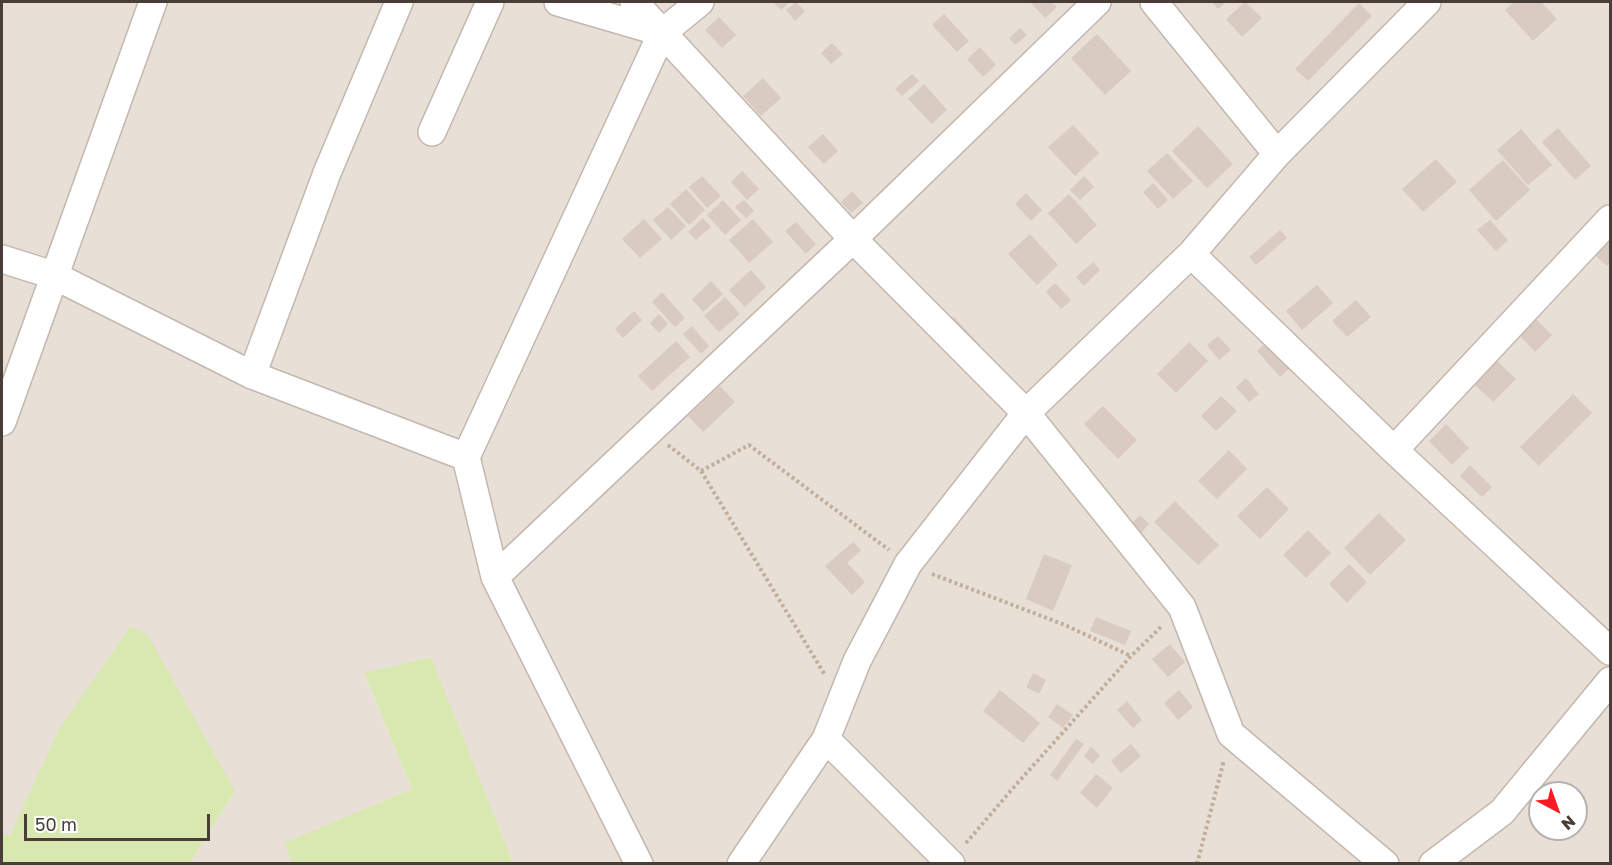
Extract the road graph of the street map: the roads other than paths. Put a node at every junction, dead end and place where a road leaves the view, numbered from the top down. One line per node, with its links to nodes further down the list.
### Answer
1 (153, 2): 17 (street)
2 (399, 2): 18 (street)
3 (490, 2): 11 (street)
4 (558, 2): 10 (street)
5 (634, 2): 10 (street)
6 (700, 2): 10 (street)
7 (1097, 2): 14 (street)
8 (1154, 2): 12 (street)
9 (1427, 2): 12 (street)
10 (662, 33): 14 (street); 22 (street)
11 (432, 132)
12 (1277, 154): 15 (street)
13 (1611, 219): 21 (street)
14 (853, 239): 19 (street); 23 (street)
15 (1191, 254): 19 (street); 21 (street)
16 (2, 259): 17 (street)
17 (53, 276): 18 (street); 20 (street)
18 (252, 375): 22 (street)
19 (1026, 412): 26 (street); 30 (street)
20 (2, 422)
21 (1394, 450): 24 (street)
22 (466, 457): 23 (street)
23 (495, 577): 28 (street)
24 (1611, 651)
25 (1611, 681): 31 (street)
26 (826, 739): 27 (street); 29 (street)
27 (950, 863)
28 (639, 864)
29 (741, 864)
30 (1385, 864)
31 (1433, 864)

